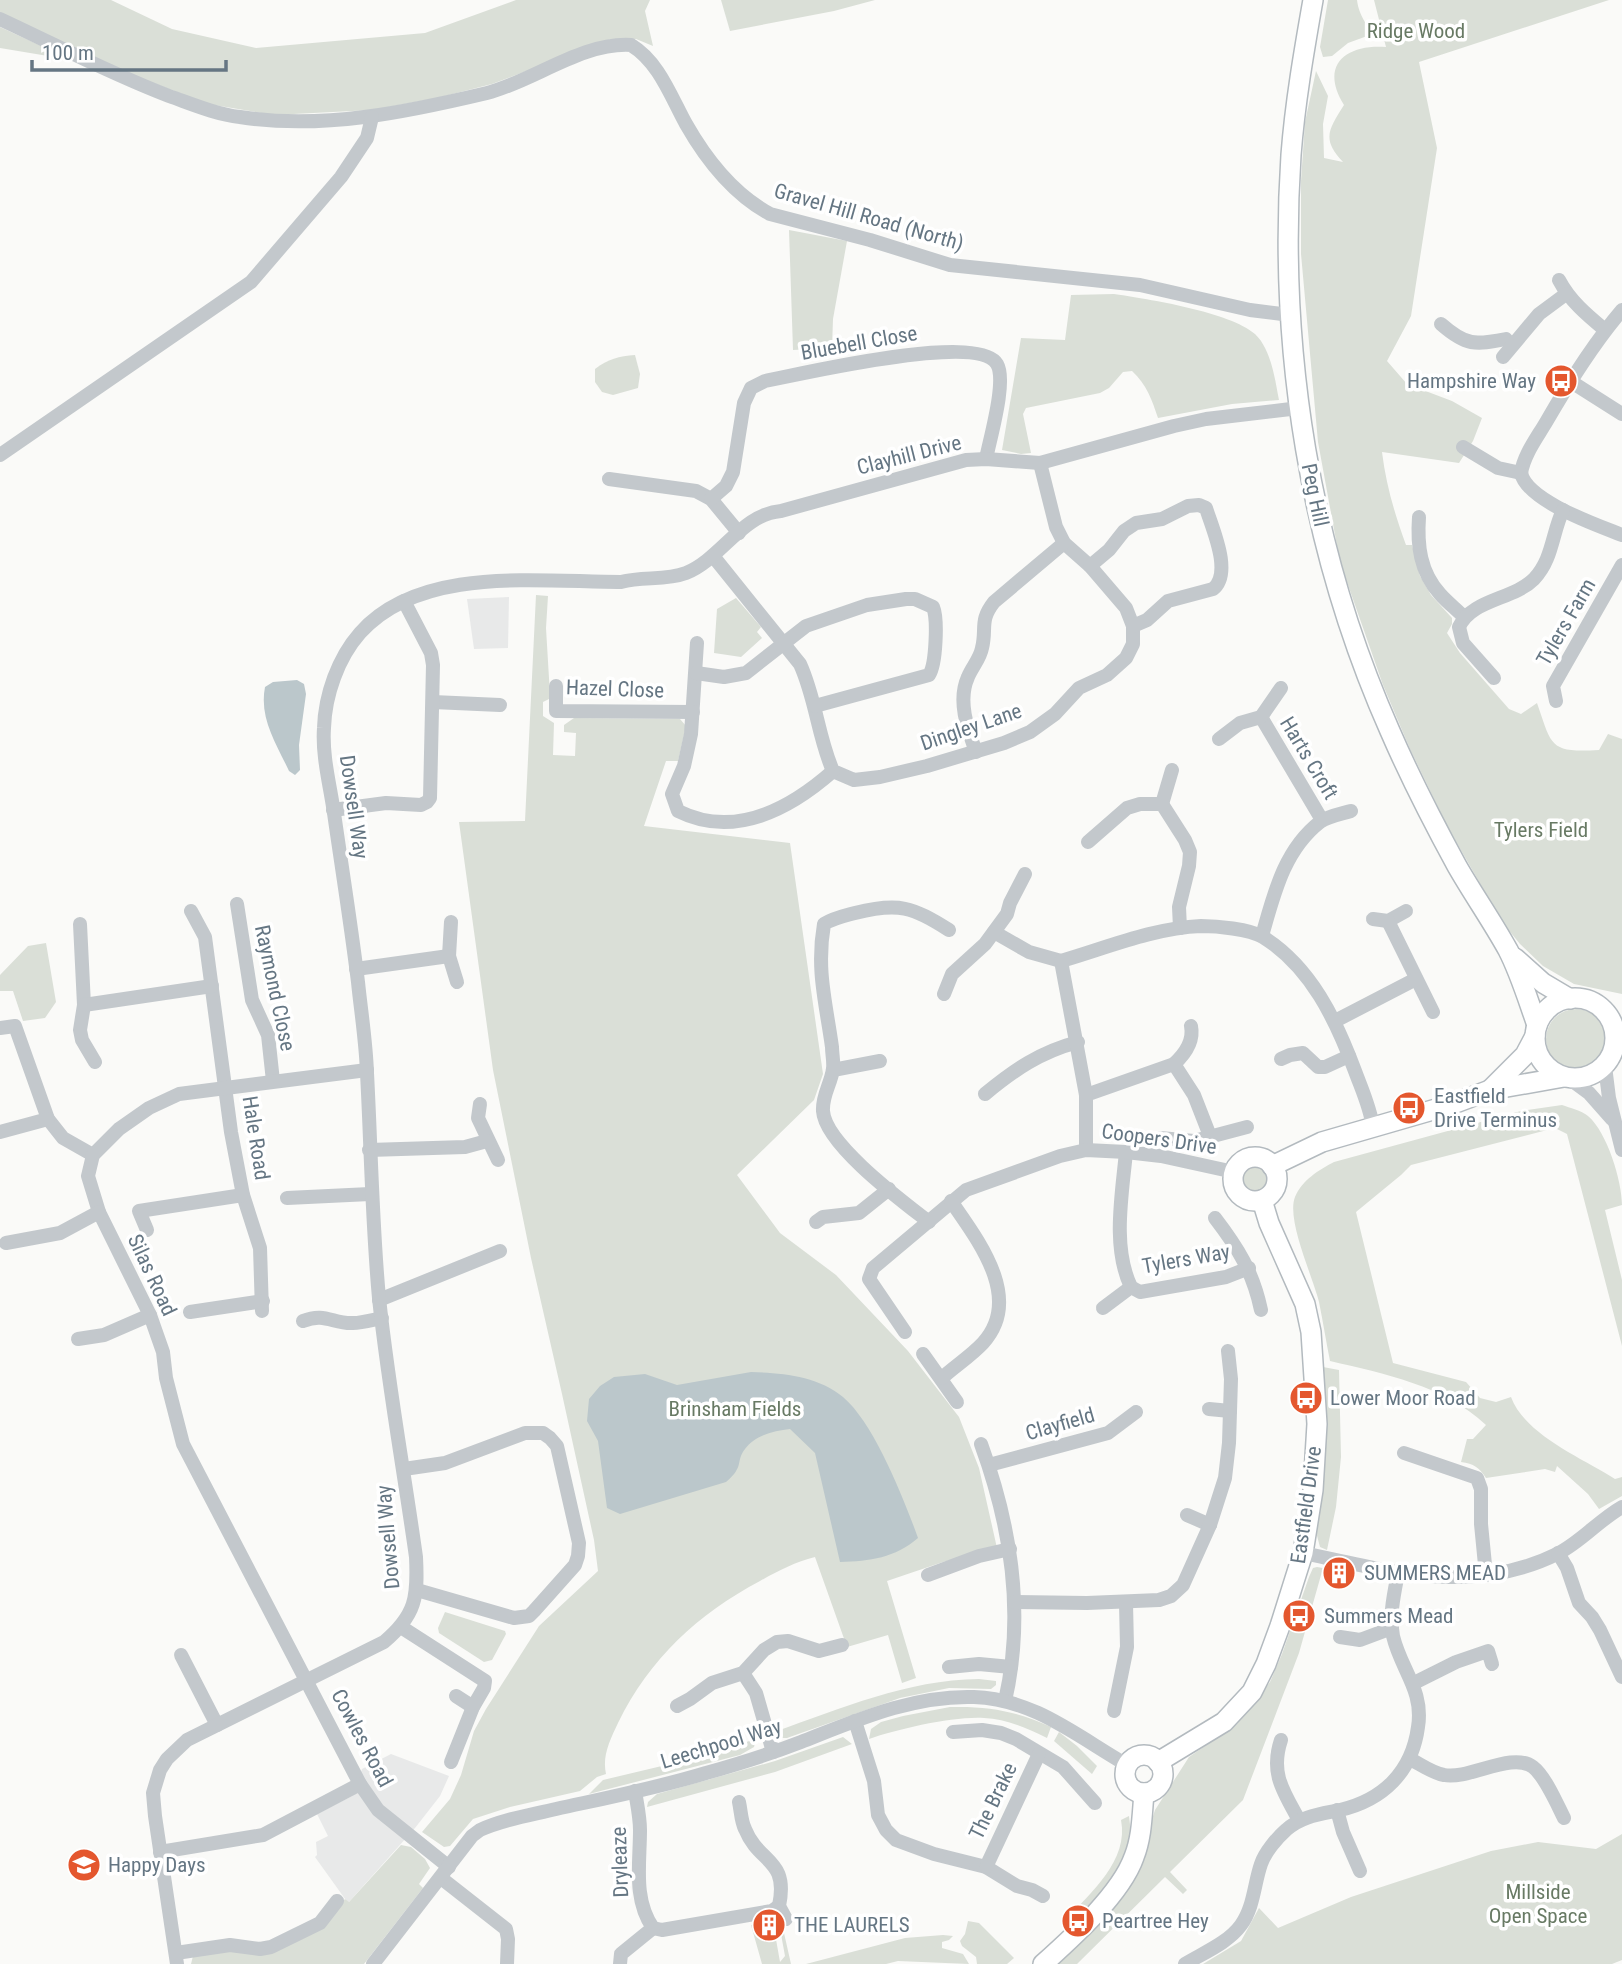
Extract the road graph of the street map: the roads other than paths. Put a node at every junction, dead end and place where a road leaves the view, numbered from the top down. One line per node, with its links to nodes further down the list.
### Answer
1 (1313, 0): 7 (street, Peg Hill)
2 (0, 19): 3 (street, Gravel Hill Road (North))
3 (372, 117): 7 (street, Gravel Hill Road (North)); 16 (street)
4 (1559, 280): 5 (street)
5 (1566, 294): 9 (street); 10 (street)
6 (1622, 310): 9 (street)
7 (1290, 315): 13 (street, Peg Hill)
8 (1441, 324): 10 (street)
9 (1605, 330): 12 (street)
10 (1507, 340): 11 (street)
11 (1503, 357)
12 (1570, 381): 14 (street); 19 (street)
13 (1299, 408): 18 (street, Clayhill Drive); 65 (street, Peg Hill)
14 (1622, 414)
15 (1463, 447): 19 (street)
16 (0, 455)
17 (986, 459): 18 (street, Clayhill Drive); 21 (street, Bluebell Close); 24 (street, Clayhill Drive)
18 (1040, 463): 26 (street)
19 (1521, 473): 22 (street)
20 (609, 479): 21 (street)
21 (711, 499): 24 (street)
22 (1563, 510): 25 (street); 32 (street)
23 (1419, 517): 32 (street)
24 (739, 533): 27 (street, Clayhill Drive)
25 (1622, 535)
26 (1064, 543): 29 (street); 47 (street)
27 (713, 556): 30 (street, Clayhill Drive); 35 (street)
28 (1622, 565): 40 (street, Tylers Farm)
29 (1090, 566): 33 (street); 33 (street)
30 (547, 582): 31 (street, Dowsell Way)
31 (404, 601): 41 (street); 51 (street, Dowsell Way)
32 (1464, 617): 37 (street)
33 (1133, 626): 47 (street, Dingley Lane)
34 (697, 643): 36 (street)
35 (785, 643): 36 (street); 43 (street); 43 (street)
36 (696, 673): 44 (street)
37 (1494, 678)
38 (556, 686): 44 (street, Hazel Close)
39 (1280, 688): 45 (street, Harts Croft)
40 (1556, 701)
41 (433, 702): 42 (street); 51 (street)
42 (500, 705)
43 (815, 706): 49 (street)
44 (693, 712): 49 (street)
45 (1261, 717): 46 (street, Harts Croft); 53 (street, Harts Croft)
46 (1219, 739)
47 (976, 752): 49 (street, Dingley Lane)
48 (1172, 769): 50 (street)
49 (833, 771)
50 (1162, 804): 54 (street); 61 (street)
51 (333, 810): 68 (street, Dowsell Way)
52 (1351, 811): 53 (street, Harts Croft)
53 (1322, 820): 64 (street, Harts Croft)
54 (1088, 842)
55 (1025, 874): 63 (street)
56 (237, 904): 92 (street, Raymond Close)
57 (191, 911): 71 (street, Hale Road)
58 (1406, 911): 69 (street)
59 (451, 922): 66 (street)
60 (80, 924): 74 (street)
61 (1180, 928): 64 (street); 67 (street)
62 (949, 930): 90 (street)
63 (994, 932): 67 (street); 72 (street)
64 (1262, 936): 78 (street)
65 (1508, 950): 73 (street); 81 (street)
66 (449, 956): 68 (street); 70 (street)
67 (1061, 961): 82 (street)
68 (356, 968): 89 (street, Dowsell Way)
69 (1416, 979): 77 (street); 78 (street)
70 (457, 982)
71 (212, 986): 74 (street); 93 (street, Hale Road)
72 (944, 994)
73 (1570, 999): 75 (street); 81 (street)
74 (84, 1005): 87 (street)
75 (1600, 1007): 76 (street); 84 (street)
76 (1622, 1009)
77 (1433, 1012)
78 (1335, 1021): 83 (street)
79 (1191, 1026): 88 (street)
80 (0, 1028): 98 (street)
81 (1536, 1031): 91 (street); 94 (street)
82 (1077, 1042): 95 (street); 96 (street)
83 (1349, 1056): 85 (street); 101 (street)
84 (1613, 1056): 91 (street); 99 (street)
85 (1281, 1059)
86 (880, 1061): 90 (street)
87 (95, 1062)
88 (1174, 1064): 96 (street); 103 (street)
89 (367, 1070): 92 (street); 106 (street, Dowsell Way)
90 (833, 1070): 114 (street)
91 (1567, 1078): 94 (street); 99 (street)
92 (273, 1081): 93 (street)
93 (226, 1086): 110 (street); 116 (street, Hale Road)
94 (1490, 1090): 101 (street)
95 (985, 1094)
96 (1086, 1096): 107 (street)
97 (480, 1104): 105 (street)
98 (48, 1119): 102 (street); 110 (street)
99 (1613, 1120): 108 (street)
100 (1247, 1127): 103 (street)
101 (1373, 1127): 112 (street)
102 (0, 1132)
103 (1210, 1136): 104 (street)
104 (1160, 1138)
105 (488, 1141): 106 (street); 111 (street)
106 (369, 1150): 115 (street, Dowsell Way)
107 (1087, 1150): 109 (street, Coopers Drive); 119 (street, Coopers Drive)
108 (1622, 1150)
109 (1126, 1152): 113 (street, Coopers Drive); 128 (street, Tylers Way)
110 (93, 1155): 120 (street, Silas Road)
111 (498, 1160)
112 (1272, 1166): 113 (street); 118 (street)
113 (1234, 1172): 118 (street)
114 (888, 1189): 122 (street); 123 (street)
115 (370, 1194): 117 (street); 129 (street, Dowsell Way)
116 (243, 1195): 124 (street, Hale Road); 132 (street, Hale Road)
117 (287, 1198)
118 (1262, 1200): 153 (street, Eastfield Drive)
119 (951, 1201): 123 (street, Coopers Drive); 140 (street)
120 (99, 1213): 125 (street); 133 (street, Silas Road)
121 (1215, 1218): 127 (street, Tylers Way)
122 (816, 1222)
123 (929, 1222): 136 (street, Coopers Drive)
124 (147, 1230)
125 (6, 1243)
126 (500, 1251): 129 (street)
127 (1249, 1268): 128 (street, Tylers Way); 131 (street, Tylers Way)
128 (1131, 1287): 130 (street, Tylers Way)
129 (379, 1300): 134 (street, Dowsell Way)
130 (1103, 1308)
131 (1261, 1310)
132 (190, 1312)
133 (150, 1315): 137 (street); 171 (street, Silas Road)
134 (382, 1318): 135 (street); 148 (street, Dowsell Way)
135 (303, 1321)
136 (905, 1332)
137 (78, 1339)
138 (1228, 1351): 143 (street)
139 (923, 1354): 140 (street)
140 (942, 1378): 141 (street)
141 (957, 1402)
142 (1209, 1409): 143 (street)
143 (1230, 1410): 151 (street)
144 (1136, 1412): 147 (street, Clayfield)
145 (981, 1444): 147 (street)
146 (1404, 1453): 157 (street)
147 (989, 1465): 152 (street)
148 (404, 1469): 158 (street, Dowsell Way); 158 (street)
149 (1622, 1507): 154 (street)
150 (1187, 1515): 151 (street)
151 (1210, 1525): 160 (street)
152 (1010, 1549): 156 (street); 159 (street)
153 (1303, 1553): 155 (street); 186 (street, Eastfield Drive)
154 (1558, 1553): 157 (street); 170 (street)
155 (1398, 1573): 157 (street); 162 (street)
156 (928, 1575)
157 (1486, 1575)
158 (417, 1590): 161 (street, Dowsell Way)
159 (1014, 1602): 160 (street); 168 (street)
160 (1126, 1602): 177 (street)
161 (401, 1627): 171 (street, Dowsell Way); 176 (street)
162 (1392, 1628): 163 (street); 172 (street)
163 (1340, 1637)
164 (842, 1644): 169 (street)
165 (181, 1655): 179 (street)
166 (1492, 1664): 172 (street)
167 (948, 1667): 168 (street)
168 (1012, 1667): 174 (street)
169 (743, 1673): 175 (street); 182 (street)
170 (1622, 1677)
171 (307, 1680): 179 (street, Dowsell Way); 188 (street, Cowles Road)
172 (1414, 1683): 184 (street)
173 (456, 1696): 176 (street)
174 (1005, 1701): 178 (street, Leechpool Way); 187 (street, Leechpool Way)
175 (677, 1706)
176 (473, 1707): 185 (street)
177 (1114, 1711)
178 (855, 1721): 182 (street, Leechpool Way); 197 (street, The Brake)
179 (217, 1724): 196 (street, Dowsell Way)
180 (953, 1732): 183 (street, The Brake)
181 (1281, 1740): 195 (street)
182 (773, 1752): 189 (street, Leechpool Way)
183 (1039, 1754): 192 (street, The Brake); 197 (street, The Brake)
184 (1410, 1759): 193 (street); 194 (street)
185 (451, 1762)
186 (1158, 1762): 187 (street); 190 (street)
187 (1127, 1765): 190 (street)
188 (360, 1784): 196 (street); 199 (street, Cowles Road)
189 (635, 1791): 199 (street, Leechpool Way); 202 (street, Dryleaze)
190 (1144, 1793): 207 (street)
191 (739, 1802): 202 (street)
192 (1095, 1803)
193 (1337, 1810): 195 (street); 198 (street)
194 (1564, 1818)
195 (1299, 1820): 208 (street)
196 (160, 1852): 203 (street, Dowsell Way)
197 (986, 1867): 200 (street, The Brake)
198 (1360, 1871)
199 (445, 1872): 204 (street, Leechpool Way); 205 (street, Cowles Road)
200 (1043, 1896)
201 (337, 1901): 203 (street)
202 (653, 1928): 206 (street)
203 (177, 1959)
204 (373, 1964)
205 (507, 1964)
206 (620, 1964)
207 (1043, 1964)
208 (1185, 1964)

